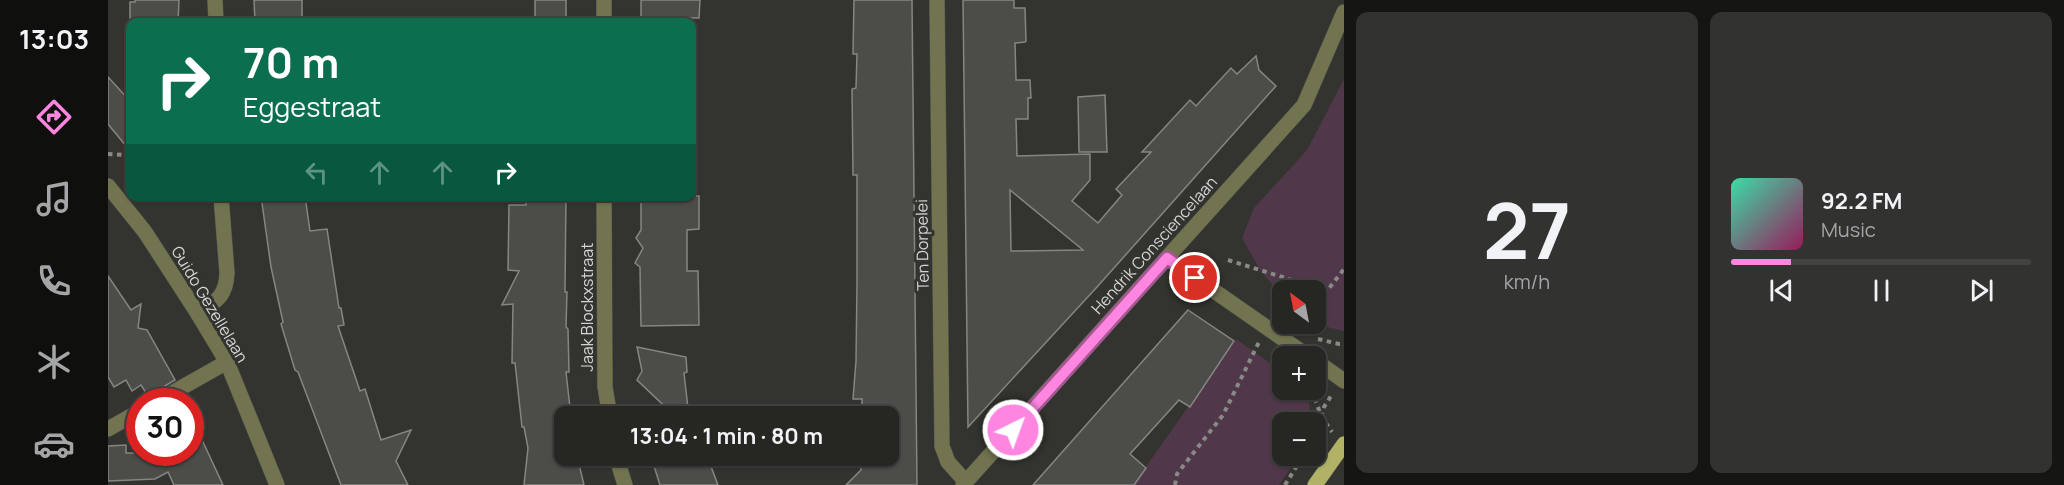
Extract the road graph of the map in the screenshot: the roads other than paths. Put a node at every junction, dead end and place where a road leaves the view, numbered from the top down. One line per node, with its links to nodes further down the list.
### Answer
1 (215, 0): 5 (street)
2 (604, 0): 6 (street)
3 (938, 0): 22 (street, Ten Dorpelei)
4 (1344, 12): 10 (street, Hendrik Consciencelaan)
5 (216, 18)
6 (604, 18)
7 (108, 186): 11 (street, Guido Gezellelaan)
8 (221, 201): 11 (street)
9 (604, 201): 17 (street, Jaak Blockxstraat)
10 (1167, 258): 12 (street); 22 (street, Hendrik Consciencelaan)
11 (198, 314): 13 (street, Guido Gezellelaan)
12 (1293, 346)
13 (227, 362): 16 (street); 23 (street, Guido Gezellelaan)
14 (1326, 368): 15 (street)
15 (1343, 381)
16 (181, 388)
17 (608, 406)
18 (126, 419): 19 (street)
19 (108, 429)
20 (1343, 446): 25 (main road)
21 (619, 466): 24 (street)
22 (965, 483)
23 (277, 485)
24 (625, 485)
25 (1316, 485)

